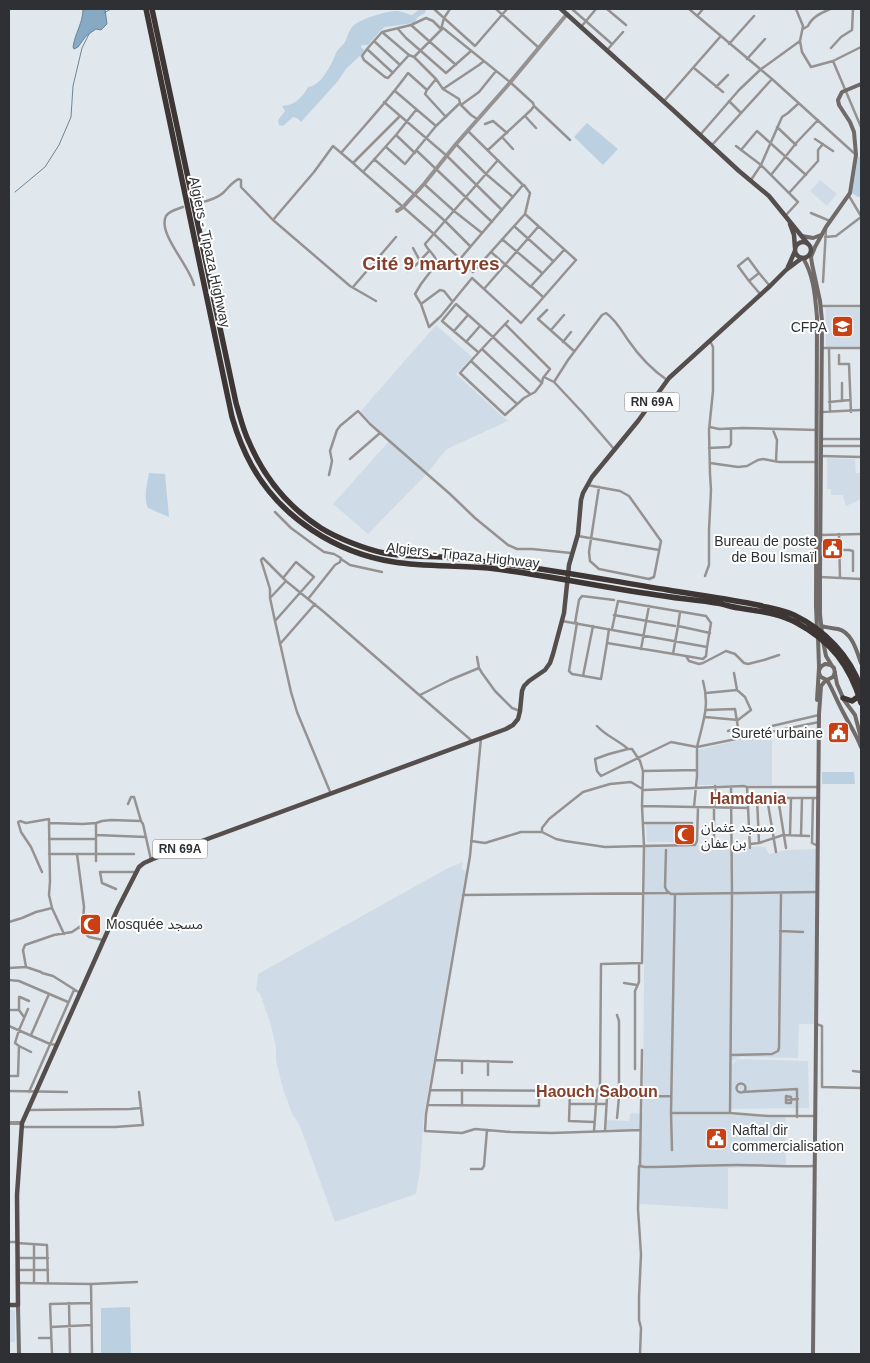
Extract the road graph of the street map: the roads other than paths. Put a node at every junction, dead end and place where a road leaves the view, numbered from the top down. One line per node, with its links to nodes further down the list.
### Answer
1 (146, 9): 276 (highway, Algiers - Tipaza Highway)
2 (152, 9): 276 (highway, Algiers - Tipaza Highway)
3 (434, 9): 20 (street)
4 (450, 9): 20 (street)
5 (496, 9): 16 (street)
6 (507, 9): 16 (street)
7 (560, 9): 17 (main road)
8 (572, 9): 21 (street)
9 (596, 9): 21 (street)
10 (607, 9): 23 (street)
11 (689, 9): 18 (street)
12 (703, 9): 18 (street)
13 (796, 9): 27 (street)
14 (830, 9): 27 (street)
15 (853, 9): 39 (street)
16 (502, 14): 20 (street); 38 (street)
17 (567, 14): 24 (main road); 38 (street)
18 (697, 16): 30 (street)
19 (754, 16): 36 (street)
20 (444, 18): 26 (street)
21 (586, 21): 24 (street); 35 (street)
22 (412, 25): 25 (street); 26 (street); 34 (street)
23 (626, 25)
24 (581, 27): 42 (main road)
25 (398, 29): 28 (street); 41 (street)
26 (441, 29): 34 (street); 43 (street)
27 (803, 29): 33 (street)
28 (382, 32): 32 (street); 44 (street)
29 (623, 32): 35 (street)
30 (720, 36): 36 (street); 51 (street)
31 (765, 39): 46 (street)
32 (374, 41): 40 (street); 49 (street)
33 (800, 41): 47 (street); 52 (street)
34 (430, 42): 41 (street); 50 (street)
35 (612, 44): 42 (street)
36 (729, 44): 46 (street)
37 (861, 47): 47 (street)
38 (539, 48): 58 (street)
39 (830, 48)
40 (366, 49): 54 (street); 54 (street)
41 (420, 50): 45 (street); 50 (street)
42 (606, 50): 66 (main road)
43 (472, 51): 48 (street); 50 (street)
44 (409, 55): 45 (street); 49 (street)
45 (414, 57): 56 (street)
46 (747, 59): 52 (street)
47 (833, 60): 63 (street)
48 (484, 61): 53 (street); 61 (street)
49 (400, 65): 54 (street)
50 (456, 65)
51 (693, 68): 60 (street); 66 (street)
52 (760, 70): 57 (street); 67 (street)
53 (496, 71): 58 (street); 70 (street)
54 (393, 73)
55 (728, 75): 60 (street)
56 (436, 79): 61 (street); 62 (street)
57 (772, 79): 69 (street); 73 (street)
58 (510, 82): 71 (street); 77 (street)
59 (861, 84): 63 (main road)
60 (716, 87): 65 (street)
61 (443, 89): 70 (street)
62 (427, 90): 64 (street); 76 (street)
63 (845, 90): 83 (street); 106 (main road)
64 (395, 91): 68 (street); 72 (street)
65 (723, 92)
66 (664, 101): 88 (main road)
67 (730, 101): 73 (street); 88 (street)
68 (384, 102): 74 (street); 105 (street)
69 (799, 103): 78 (street); 82 (street)
70 (461, 104): 76 (street); 77 (street)
71 (534, 106): 75 (street); 92 (street)
72 (416, 110): 79 (street); 81 (street)
73 (741, 113): 97 (street)
74 (401, 116): 79 (street); 111 (street)
75 (524, 116): 84 (street); 86 (street)
76 (446, 117): 81 (street)
77 (478, 120): 85 (street)
78 (818, 120): 96 (street); 106 (street)
79 (407, 122): 87 (street); 90 (street)
80 (485, 124): 86 (street)
81 (436, 126): 90 (street)
82 (778, 127): 93 (street); 96 (street)
83 (861, 127)
84 (536, 128)
85 (468, 132): 94 (street); 101 (street)
86 (507, 133): 89 (street)
87 (396, 135): 99 (street); 104 (street)
88 (700, 135): 97 (main road)
89 (502, 137): 100 (street); 101 (street)
90 (426, 138): 104 (street); 107 (street)
91 (815, 139): 95 (street)
92 (570, 140)
93 (770, 143): 102 (street); 108 (street); 112 (street)
94 (456, 144): 107 (street); 115 (street)
95 (823, 144): 103 (street); 117 (street)
96 (796, 145): 108 (street)
97 (712, 146): 118 (main road)
98 (736, 146): 102 (street)
99 (386, 147): 104 (street); 109 (street)
100 (513, 149)
101 (488, 150): 110 (street)
102 (741, 150): 112 (street)
103 (833, 151)
104 (416, 152): 113 (street)
105 (341, 153): 111 (street); 137 (street)
106 (856, 155): 124 (main road)
107 (447, 156): 113 (street); 120 (street)
108 (786, 157): 116 (street); 117 (street)
109 (374, 160): 114 (street); 123 (street)
110 (498, 160): 115 (street); 121 (street)
111 (353, 163): 114 (street)
112 (761, 165): 116 (street); 118 (street)
113 (436, 169): 119 (street); 126 (street)
114 (362, 172): 129 (street)
115 (486, 174): 120 (street); 125 (street)
116 (771, 175): 122 (street)
117 (806, 175): 122 (street)
118 (750, 180): 135 (main road)
119 (424, 184): 123 (street); 132 (street)
120 (477, 184): 126 (street); 130 (street)
121 (523, 185): 125 (street); 134 (street)
122 (789, 193): 135 (street)
123 (415, 194): 129 (street); 138 (street)
124 (848, 196): 136 (street); 139 (main road)
125 (513, 197): 130 (street)
126 (466, 198): 132 (street); 140 (street)
127 (199, 203): 137 (street)
128 (183, 207): 174 (street)
129 (403, 207): 131 (street); 145 (street)
130 (502, 210): 140 (street)
131 (397, 211)
132 (454, 211): 138 (street); 144 (street)
133 (811, 213): 139 (street)
134 (525, 214): 141 (street); 142 (street)
135 (786, 215): 150 (main road); 155 (main road)
136 (861, 217): 147 (street)
137 (273, 220): 177 (street)
138 (445, 221): 145 (street); 151 (street)
139 (830, 221): 143 (main road)
140 (492, 222): 144 (street)
141 (514, 226): 148 (street); 149 (street)
142 (538, 227): 148 (street); 154 (street)
143 (825, 229): 147 (street); 150 (main road); 152 (main road)
144 (482, 233): 151 (street)
145 (434, 234): 156 (street); 161 (street)
146 (396, 236): 177 (street)
147 (825, 237): 173 (street)
148 (528, 238): 158 (street); 164 (street)
149 (502, 239): 157 (street); 158 (street)
150 (807, 241): 155 (main road); 159 (main road)
151 (470, 246): 161 (street)
152 (815, 247): 159 (main road); 162 (main road)
153 (413, 248): 163 (street)
154 (564, 250): 164 (street); 181 (street)
155 (795, 250): 160 (main road); 166 (main road, RN 69A)
156 (429, 251): 163 (street); 184 (street)
157 (491, 252): 165 (street); 168 (street)
158 (516, 252): 165 (street); 169 (street)
159 (811, 252): 160 (main road); 162 (main road)
160 (802, 258): 166 (main road, RN 69A); 225 (main road)
161 (460, 259): 168 (street)
162 (811, 259): 185 (main road)
163 (420, 261): 167 (street)
164 (553, 262): 169 (street)
165 (506, 264): 175 (street); 178 (street)
166 (786, 270): 176 (main road, RN 69A)
167 (408, 271)
168 (473, 272): 171 (street)
169 (542, 273): 175 (street)
170 (759, 273): 172 (street); 172 (street); 176 (street)
171 (472, 278): 178 (street); 183 (street)
172 (749, 281): 180 (street)
173 (823, 282)
174 (194, 285)
175 (530, 286): 179 (street); 181 (street)
176 (770, 286): 180 (main road, RN 69A)
177 (353, 287): 182 (street)
178 (484, 289): 181 (street)
179 (536, 291)
180 (761, 295): 197 (main road, RN 69A)
181 (543, 298)
182 (376, 301)
183 (453, 301): 184 (street); 184 (street)
184 (421, 304)
185 (821, 306): 186 (street); 200 (main road)
186 (861, 306)
187 (547, 310): 193 (street)
188 (468, 315): 192 (street); 194 (street); 194 (street)
189 (564, 315): 193 (street)
190 (508, 321): 191 (street)
191 (505, 324): 196 (street); 208 (street)
192 (480, 326): 196 (street); 198 (street)
193 (550, 330): 199 (street)
194 (454, 331): 198 (street)
195 (571, 332): 199 (street)
196 (493, 337): 203 (street); 211 (street)
197 (710, 341): 209 (main road, RN 69A); 222 (street)
198 (466, 342): 205 (street)
199 (563, 342): 204 (street)
200 (822, 348): 201 (street); 219 (main road)
201 (829, 348): 202 (street); 216 (street)
202 (861, 348)
203 (482, 349): 205 (street); 213 (street)
204 (574, 351): 209 (street); 210 (street)
205 (478, 352): 207 (street)
206 (839, 355): 214 (street)
207 (471, 361): 217 (street); 217 (street)
208 (544, 377): 210 (street); 211 (street)
209 (667, 380): 232 (main road, RN 69A)
210 (554, 382): 232 (street)
211 (542, 383): 213 (street)
212 (842, 383): 215 (street)
213 (530, 395): 217 (street)
214 (850, 400): 215 (street); 221 (street)
215 (842, 401): 216 (street)
216 (829, 402): 220 (street)
217 (517, 404)
218 (861, 410): 221 (street)
219 (821, 412): 220 (street); 227 (main road)
220 (830, 412): 221 (street)
221 (851, 412)
222 (710, 427): 223 (street); 231 (street)
223 (731, 429): 224 (street); 231 (street)
224 (774, 430): 225 (street); 236 (street)
225 (816, 430): 237 (main road)
226 (380, 433): 235 (street); 239 (street); 250 (street)
227 (821, 439): 228 (street); 229 (main road)
228 (861, 439)
229 (820, 446): 230 (street); 233 (main road)
230 (861, 446)
231 (709, 448): 238 (street)
232 (615, 450): 240 (main road, RN 69A)
233 (821, 456): 234 (street); 245 (main road)
234 (861, 457)
235 (350, 459)
236 (776, 461): 237 (street); 238 (street)
237 (816, 462): 292 (main road)
238 (710, 463): 254 (street)
239 (329, 475)
240 (587, 486): 241 (street); 246 (main road, RN 69A)
241 (599, 487): 247 (street); 248 (street)
242 (275, 512): 251 (street)
243 (839, 534): 244 (street); 245 (street); 249 (street)
244 (861, 534)
245 (820, 535): 255 (main road)
246 (578, 536): 247 (street); 250 (main road, RN 69A)
247 (591, 538): 248 (street); 248 (street)
248 (659, 550)
249 (839, 550): 252 (street); 257 (street)
250 (573, 554): 269 (main road, RN 69A)
251 (341, 559): 253 (street); 262 (street)
252 (853, 571)
253 (382, 572)
254 (705, 576)
255 (820, 577): 257 (street); 274 (main road)
256 (283, 578): 259 (street); 260 (street); 261 (street)
257 (840, 578): 258 (street)
258 (861, 579)
259 (286, 581): 260 (street); 261 (street)
260 (300, 592): 262 (street); 268 (street)
261 (270, 598): 268 (street)
262 (308, 599): 264 (street)
263 (614, 600): 271 (street)
264 (315, 604): 281 (street); 301 (street)
265 (649, 606): 266 (street); 267 (street); 270 (street)
266 (680, 612): 273 (street); 277 (street)
267 (614, 616): 270 (street); 275 (street)
268 (275, 621): 281 (street)
269 (562, 621): 271 (street); 305 (main road, RN 69A)
270 (646, 621): 273 (street); 278 (street)
271 (576, 623): 272 (street); 295 (street)
272 (592, 626): 275 (street); 295 (street)
273 (676, 626): 277 (street); 279 (street)
274 (822, 626): 289 (main road); 290 (main road)
275 (611, 629): 278 (street); 280 (street)
276 (813, 629): 282 (highway, Algiers - Tipaza Highway)
277 (710, 633): 283 (street)
278 (643, 635): 279 (street); 284 (street)
279 (675, 640): 283 (street); 285 (street)
280 (607, 643): 284 (street); 295 (street)
281 (280, 644): 328 (street)
282 (832, 646): 298 (highway, Algiers - Tipaza Highway); 303 (highway, Algiers - Tipaza Highway)
283 (707, 647): 287 (street)
284 (641, 648): 285 (street)
285 (673, 654): 287 (street)
286 (779, 655): 287 (street)
287 (686, 656)
288 (477, 657): 291 (street)
289 (861, 663)
290 (832, 666): 292 (main road); 293 (main road)
291 (480, 668): 301 (street); 305 (street)
292 (819, 672): 296 (main road); 306 (main road)
293 (835, 672): 296 (main road); 302 (main road)
294 (734, 673): 299 (street)
295 (584, 676)
296 (826, 680): 306 (main road); 317 (main road)
297 (703, 681): 300 (street)
298 (861, 688)
299 (737, 690): 300 (street); 308 (street)
300 (706, 693): 304 (street)
301 (420, 695): 315 (street)
302 (843, 698): 303 (highway); 314 (main road)
303 (860, 699)
304 (706, 710): 307 (street); 308 (street)
305 (520, 711): 313 (main road, RN 69A)
306 (819, 715): 309 (main road); 311 (street)
307 (705, 717): 308 (street); 316 (street)
308 (737, 720): 312 (street)
309 (819, 722): 316 (street); 325 (main road)
310 (597, 726): 318 (street)
311 (772, 726)
312 (728, 731)
313 (481, 738): 315 (main road, RN 69A); 360 (street)
314 (861, 738)
315 (472, 742): 328 (main road, RN 69A)
316 (697, 746): 319 (street); 320 (street)
317 (861, 747)
318 (628, 749): 319 (street); 319 (street)
319 (639, 758): 321 (street)
320 (697, 770): 321 (street); 327 (street)
321 (643, 771): 326 (street)
322 (714, 786): 323 (street); 327 (street); 339 (street)
323 (731, 786): 324 (street); 340 (street)
324 (747, 787): 325 (street); 329 (street)
325 (818, 787): 335 (main road)
326 (642, 788): 327 (street); 337 (street); 349 (street)
327 (696, 788): 338 (street)
328 (331, 794): 372 (main road, RN 69A)
329 (748, 798): 330 (street); 341 (street)
330 (757, 798): 331 (street); 361 (street)
331 (767, 798): 332 (street); 357 (street)
332 (778, 798): 333 (street); 351 (street)
333 (792, 798): 334 (street); 352 (street)
334 (802, 798): 335 (street); 355 (street)
335 (815, 798): 347 (street); 348 (main road)
336 (128, 804): 342 (street)
337 (642, 806): 338 (street); 343 (street)
338 (696, 807): 339 (street); 363 (street)
339 (714, 807): 340 (street); 362 (street)
340 (731, 808): 341 (street); 381 (street)
341 (748, 808): 361 (street)
342 (141, 821): 345 (street); 356 (street)
343 (643, 822): 346 (street); 363 (street)
344 (49, 823): 345 (street); 358 (street); 374 (street)
345 (96, 823): 350 (street)
346 (692, 823)
347 (812, 827): 348 (street); 353 (street)
348 (818, 827): 354 (main road)
349 (542, 832): 360 (street); 363 (street)
350 (96, 835): 356 (street); 359 (street)
351 (783, 835): 352 (street); 357 (street); 365 (street)
352 (790, 835): 355 (street)
353 (811, 835): 354 (street); 355 (street); 364 (street)
354 (818, 835): 364 (main road)
355 (801, 836)
356 (146, 837): 372 (street)
357 (774, 838): 361 (street); 367 (street)
358 (49, 839): 359 (street); 368 (street)
359 (95, 840): 370 (street)
360 (471, 841): 383 (street)
361 (759, 842)
362 (714, 845)
363 (644, 846): 379 (street)
364 (818, 846): 377 (main road)
365 (786, 848)
366 (666, 850): 378 (street)
367 (776, 852)
368 (49, 854): 369 (street); 384 (street)
369 (77, 854): 370 (street); 386 (street)
370 (95, 854): 371 (street); 373 (street)
371 (134, 854)
372 (150, 860): 375 (main road, RN 69A)
373 (96, 861)
374 (42, 872)
375 (136, 872): 376 (street); 390 (main road, RN 69A)
376 (116, 889)
377 (818, 892): 382 (street); 407 (main road)
378 (669, 893): 379 (street); 380 (street)
379 (643, 894): 383 (street); 391 (street)
380 (675, 894): 381 (street); 440 (street)
381 (732, 894): 382 (street); 416 (street)
382 (781, 894): 387 (street)
383 (463, 895): 417 (street)
384 (52, 908): 385 (street); 389 (street)
385 (9, 922)
386 (79, 927): 389 (street); 390 (street)
387 (780, 932): 388 (street); 416 (street)
388 (803, 932)
389 (64, 934): 392 (street)
390 (103, 940): 398 (main road, RN 69A)
391 (639, 964): 396 (street); 437 (street)
392 (26, 967): 393 (street); 397 (street)
393 (9, 968)
394 (9, 980): 399 (street)
395 (624, 983): 396 (street)
396 (637, 985): 421 (street)
397 (74, 990): 398 (street); 401 (street)
398 (80, 993): 413 (main road, RN 69A)
399 (49, 994): 401 (street); 410 (street)
400 (29, 1001): 404 (street)
401 (68, 1002): 411 (street)
402 (28, 1009): 406 (street)
403 (9, 1010): 404 (street)
404 (19, 1010): 406 (street)
405 (617, 1015): 441 (street)
406 (24, 1017): 409 (street)
407 (816, 1024): 427 (street); 453 (main road)
408 (9, 1026): 409 (street)
409 (19, 1030): 410 (street); 412 (street)
410 (31, 1036): 411 (street)
411 (50, 1044): 413 (street); 433 (street)
412 (19, 1046): 415 (street); 425 (street)
413 (57, 1046): 434 (main road, RN 69A)
414 (642, 1050): 439 (street)
415 (31, 1052)
416 (731, 1055): 452 (street)
417 (436, 1060): 418 (street); 428 (street)
418 (462, 1061): 419 (street); 424 (street)
419 (488, 1062): 420 (street); 426 (street)
420 (512, 1062)
421 (635, 1069)
422 (853, 1071): 423 (street)
423 (861, 1072)
424 (462, 1073)
425 (9, 1076)
426 (488, 1076)
427 (861, 1088)
428 (431, 1090): 429 (street); 447 (street)
429 (462, 1090): 431 (street); 448 (street)
430 (9, 1091): 433 (street)
431 (539, 1091): 432 (street); 448 (street)
432 (570, 1091): 437 (street); 444 (street)
433 (29, 1092): 434 (street)
434 (36, 1092): 435 (street); 450 (main road, RN 69A)
435 (67, 1092)
436 (139, 1092): 449 (street)
437 (597, 1092): 445 (street)
438 (743, 1092): 443 (street)
439 (641, 1096): 440 (street); 441 (street); 460 (street)
440 (672, 1096): 451 (street)
441 (619, 1097): 446 (street); 455 (street)
442 (786, 1100): 443 (street)
443 (798, 1100): 454 (street)
444 (570, 1104): 445 (street); 456 (street)
445 (596, 1104): 446 (street); 456 (street)
446 (606, 1104): 462 (street)
447 (428, 1105): 448 (street); 459 (street)
448 (462, 1106)
449 (141, 1108): 450 (street); 458 (street)
450 (28, 1110): 458 (main road, RN 69A)
451 (671, 1113): 452 (street); 463 (street)
452 (730, 1113): 454 (street)
453 (815, 1116): 454 (street); 465 (main road)
454 (797, 1117)
455 (617, 1118)
456 (594, 1122): 461 (street)
457 (9, 1123): 458 (street)
458 (22, 1125): 468 (main road, RN 69A)
459 (487, 1130): 461 (street); 466 (street)
460 (640, 1130): 462 (street); 464 (street)
461 (594, 1131): 462 (street)
462 (605, 1131)
463 (672, 1150)
464 (639, 1164): 465 (street); 494 (street)
465 (814, 1166): 495 (main road)
466 (471, 1169)
467 (9, 1242): 468 (street)
468 (17, 1243): 469 (street); 470 (main road, RN 69A)
469 (34, 1245): 471 (street); 472 (street)
470 (17, 1258): 471 (street); 473 (main road, RN 69A)
471 (34, 1258): 472 (street); 474 (street)
472 (48, 1258): 475 (street)
473 (17, 1270): 474 (street); 477 (main road, RN 69A)
474 (34, 1270): 475 (street); 478 (street)
475 (48, 1270): 479 (street)
476 (137, 1282): 480 (street)
477 (17, 1283): 478 (street); 484 (main road, RN 69A)
478 (34, 1283): 479 (street)
479 (48, 1283): 480 (street)
480 (90, 1284): 482 (street)
481 (69, 1303): 482 (street); 486 (street); 487 (street)
482 (91, 1303): 485 (street)
483 (9, 1305): 484 (main road)
484 (18, 1305): 490 (main road)
485 (91, 1325): 486 (street); 493 (street)
486 (70, 1326): 487 (street); 492 (street)
487 (51, 1327): 489 (street)
488 (39, 1338): 489 (street)
489 (51, 1338): 491 (street)
490 (19, 1354)
491 (52, 1354)
492 (70, 1354)
493 (92, 1354)
494 (640, 1354)
495 (813, 1354)

